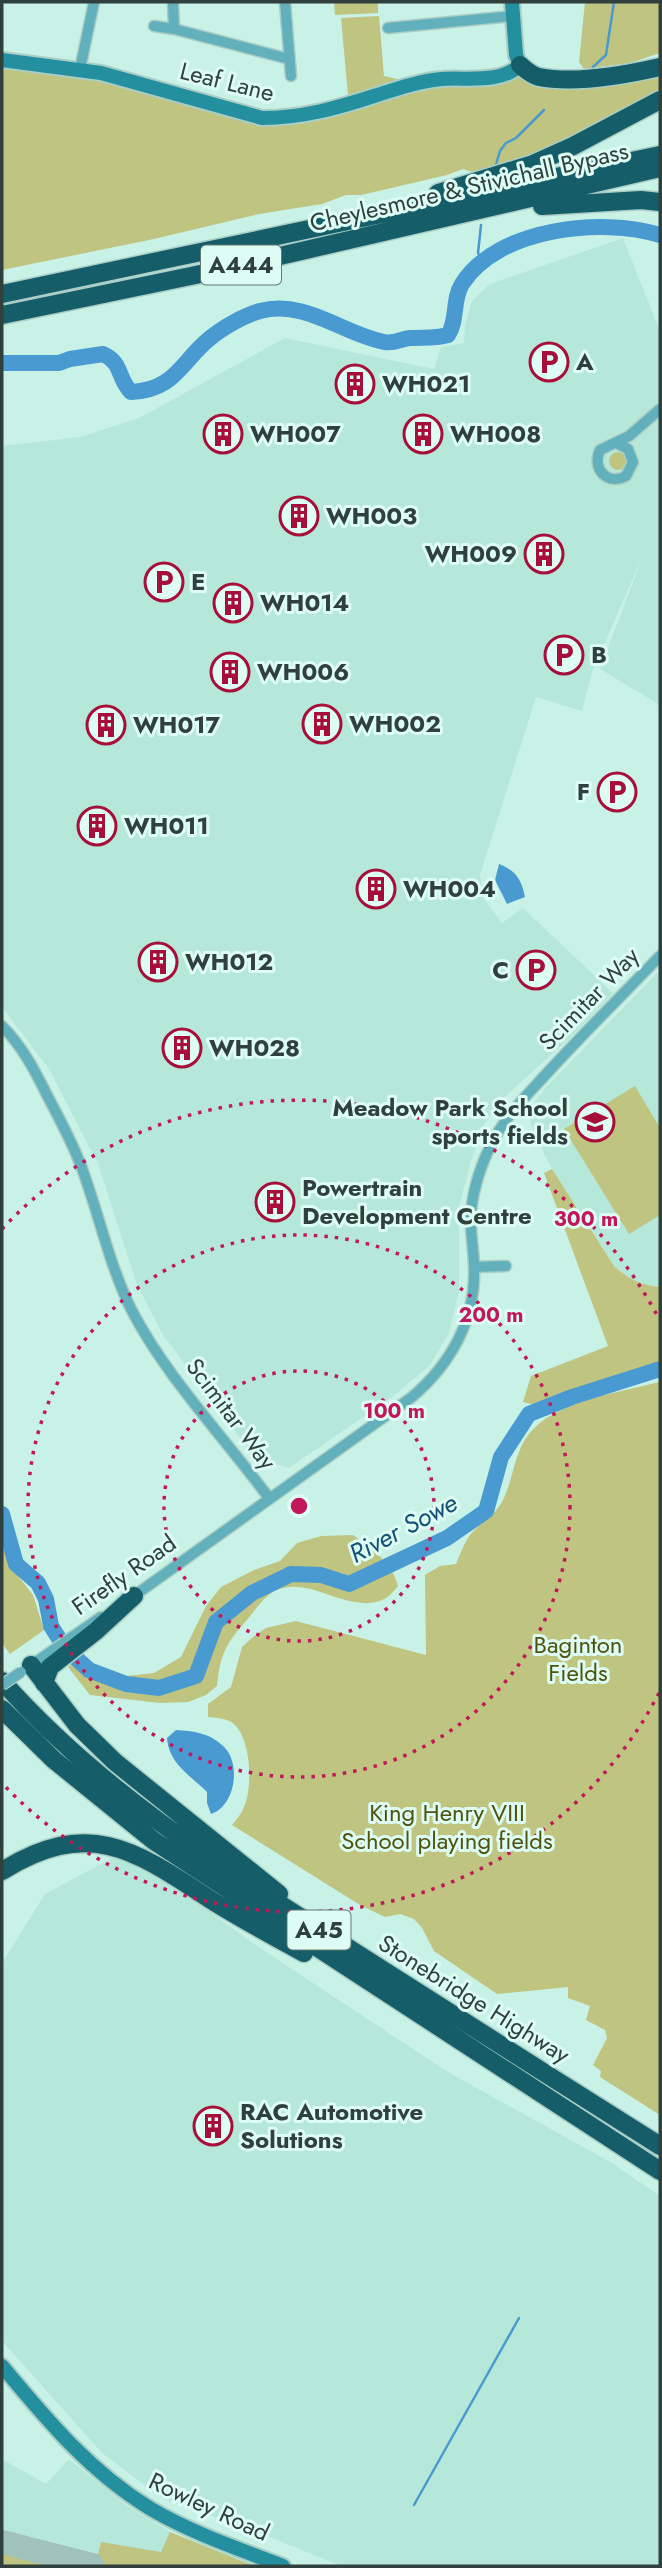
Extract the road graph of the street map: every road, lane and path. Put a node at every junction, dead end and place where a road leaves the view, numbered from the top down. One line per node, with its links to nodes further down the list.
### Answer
1 (94, 2): 12 (street)
2 (173, 2): 7 (street)
3 (285, 2): 8 (street)
4 (513, 9): 6 (street); 10 (street)
5 (154, 26): 7 (street)
6 (388, 28)
7 (174, 29): 8 (street)
8 (289, 59): 13 (street)
9 (2, 60): 12 (street, Leaf Lane)
10 (520, 65): 11 (highway); 12 (street, Leaf Lane)
11 (660, 67)
12 (80, 69)
13 (292, 76)
14 (660, 100): 19 (highway)
15 (660, 155): 19 (highway, Cheylesmore & Stivichall Bypass / A444)
16 (660, 168): 18 (highway, Cheylesmore & Stivichall Bypass / A444)
17 (660, 202): 18 (highway)
18 (479, 212): 21 (highway, Cheylesmore & Stivichall Bypass / A444)
19 (324, 228): 20 (highway, Cheylesmore & Stivichall Bypass / A444)
20 (2, 294)
21 (2, 315)
22 (660, 409): 23 (street)
23 (637, 430): 24 (street); 25 (street)
24 (617, 443): 25 (street); 25 (street)
25 (631, 452)
26 (660, 956): 29 (street, Scimitar Way)
27 (2, 1027): 30 (street, Scimitar Way)
28 (506, 1266): 29 (street)
29 (474, 1267): 30 (street, Scimitar Way)
30 (268, 1498): 31 (street, Firefly Road)
31 (134, 1596): 32 (highway)
32 (38, 1669): 33 (street, bridge); 36 (highway)
33 (2, 1683): 36 (highway, Stonebridge Highway / A45)
34 (2, 1709): 37 (highway, Stonebridge Highway / A45)
35 (2, 1871): 37 (highway)
36 (326, 1934): 38 (highway, Stonebridge Highway / A45)
37 (374, 1985): 39 (highway, Stonebridge Highway / A45)
38 (660, 2146)
39 (660, 2171)
40 (2, 2366): 41 (street, Rowley Road)
41 (283, 2566)

